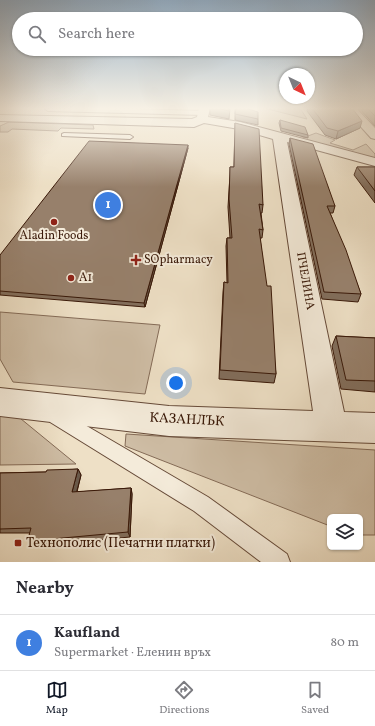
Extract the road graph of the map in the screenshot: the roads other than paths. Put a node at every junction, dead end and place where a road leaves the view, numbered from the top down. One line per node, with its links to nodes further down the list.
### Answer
1 (101, 134): 5 (lane)
2 (272, 134): 4 (street)
3 (64, 135): 5 (lane)
4 (279, 136): 7 (street); 10 (street, ПЧЕЛИНА)
5 (99, 137): 6 (lane)
6 (130, 137)
7 (375, 162)
8 (0, 402): 9 (street, КАЗАНЛЪК)
9 (39, 406): 10 (street, КАЗАНЛЪК); 12 (lane)
10 (331, 426): 11 (street, КАЗАНЛЪК)
11 (375, 428)
12 (279, 562)

